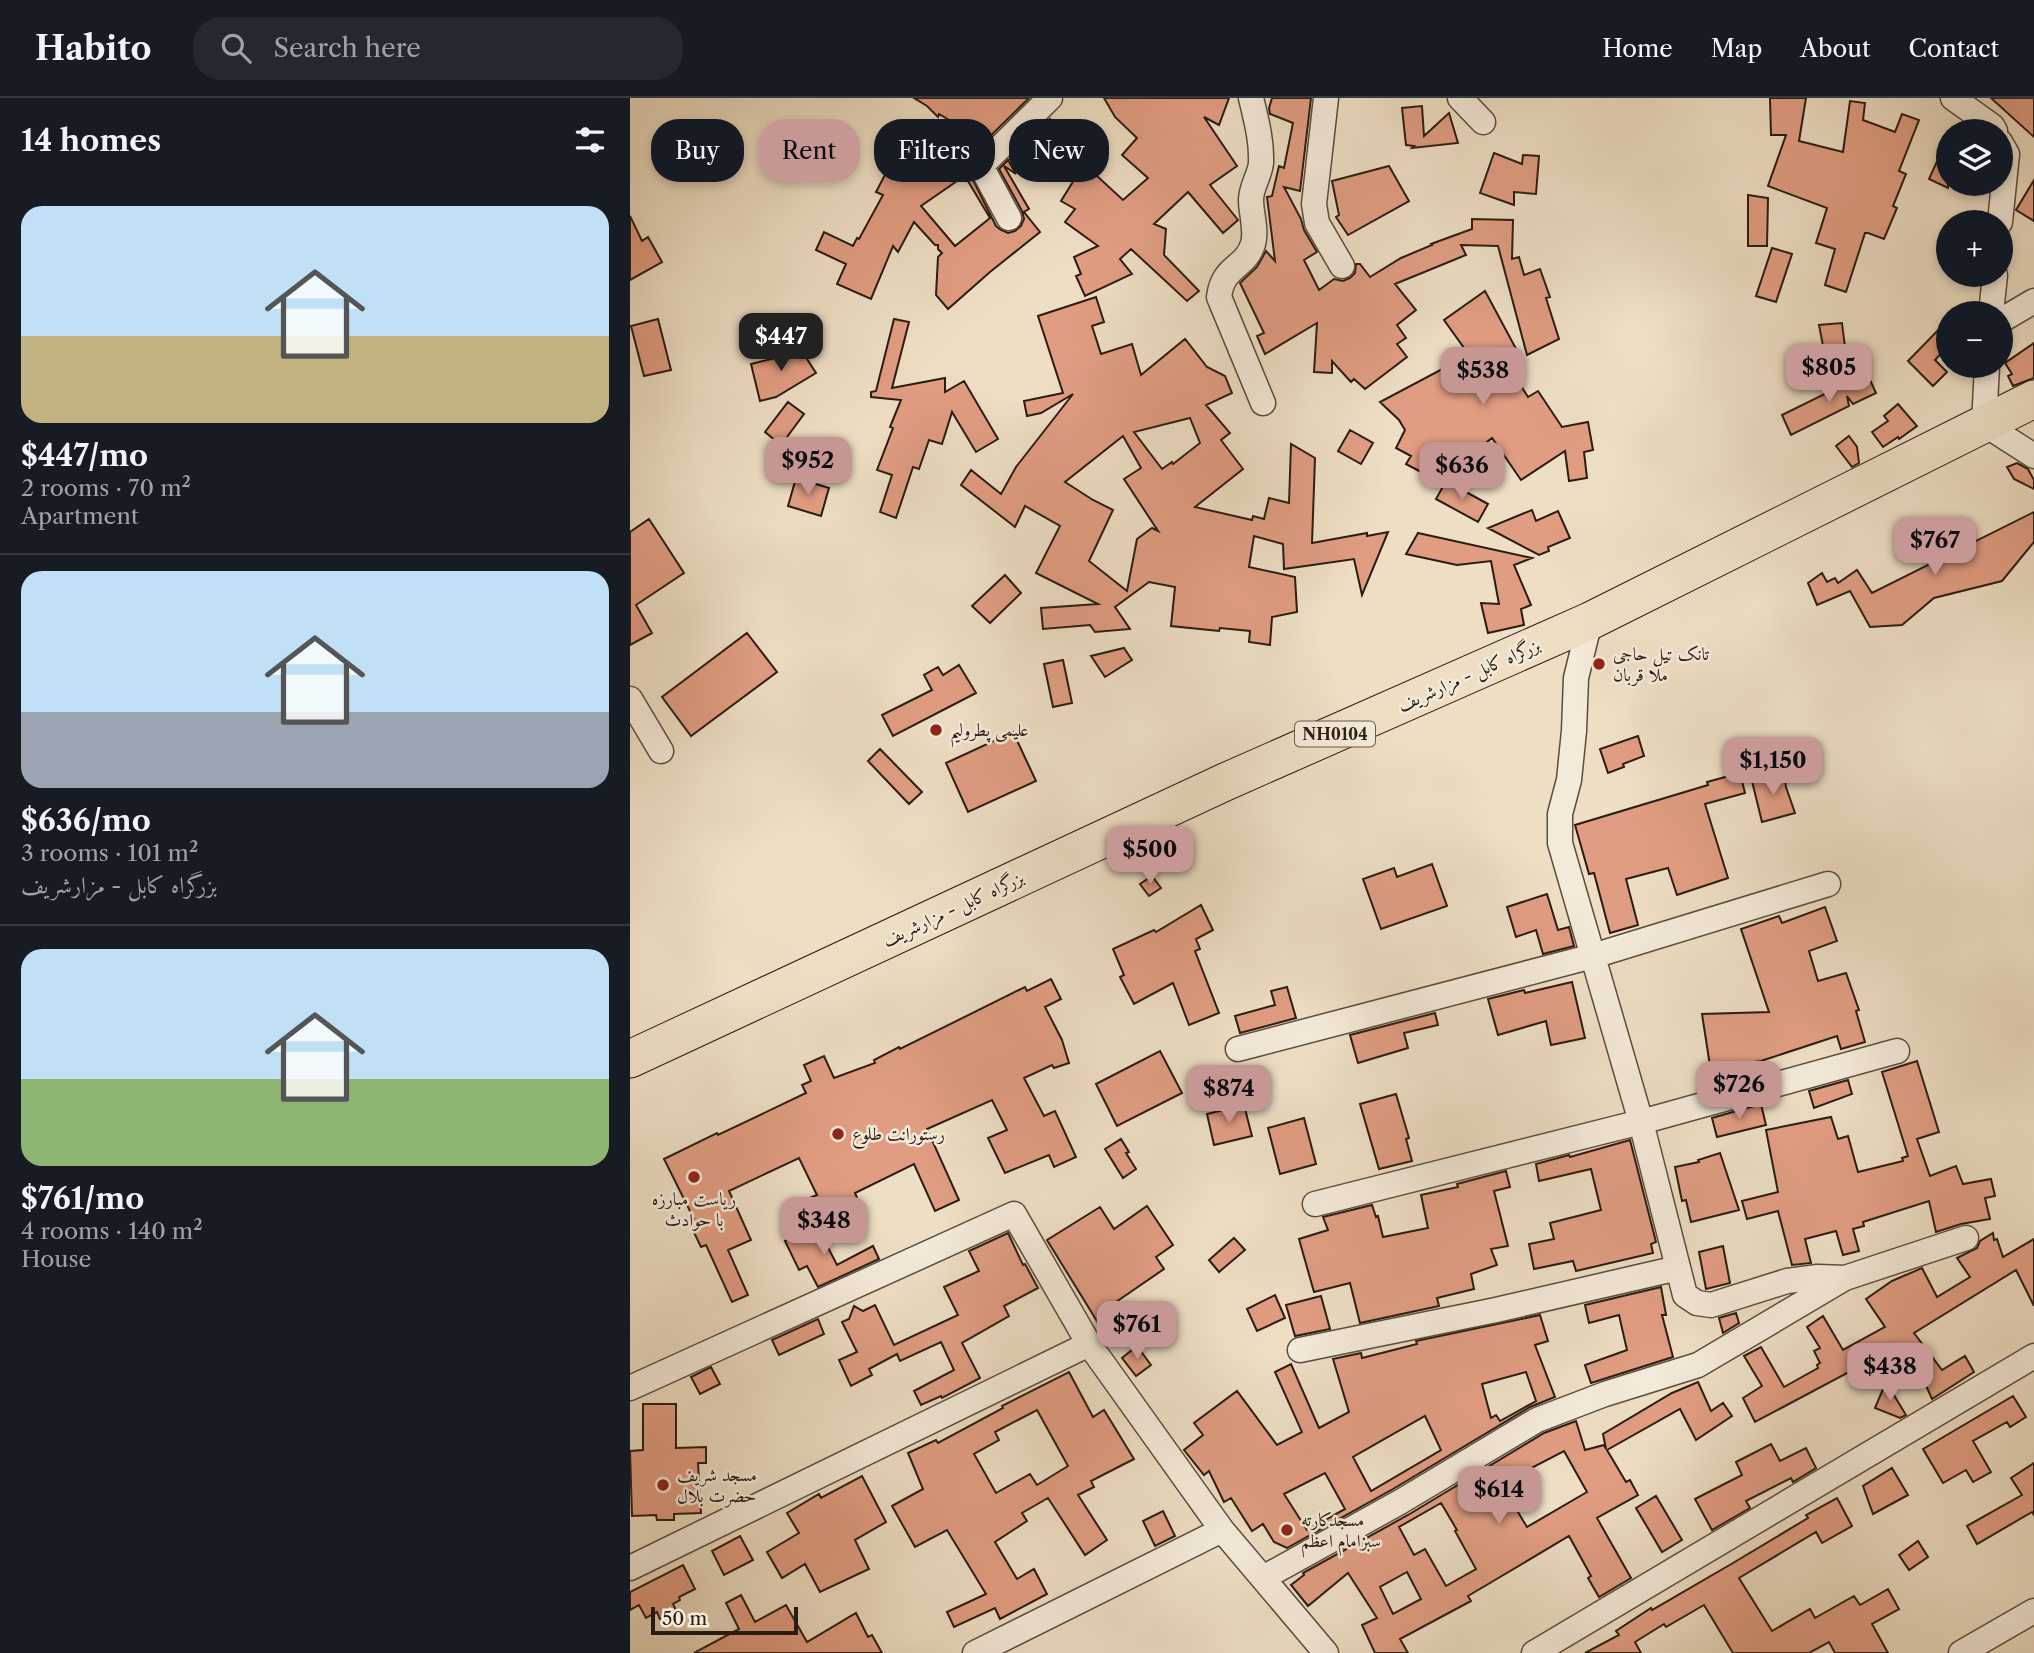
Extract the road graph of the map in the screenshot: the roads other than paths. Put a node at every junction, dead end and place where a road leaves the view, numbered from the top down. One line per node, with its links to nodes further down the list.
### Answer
1 (1049, 98): 8 (street)
2 (1251, 98): 14 (street)
3 (1326, 98): 9 (street)
4 (1460, 98): 7 (street)
5 (1953, 98): 6 (street)
6 (1982, 119)
7 (1483, 122)
8 (1009, 218)
9 (1342, 266)
10 (2034, 301): 11 (street)
11 (2013, 313)
12 (1986, 378): 15 (street)
13 (2034, 399): 15 (highway, بزرگراه کابل - مزارشریف / NH0104)
14 (1263, 403)
15 (1984, 425): 16 (street); 17 (highway, بزرگراه کابل - مزارشریف / NH0104)
16 (2034, 456)
17 (1590, 621): 21 (street); 24 (highway, بزرگراه کابل - مزارشریف / NH0104)
18 (630, 699): 19 (street)
19 (662, 751)
20 (1828, 884): 21 (street)
21 (1593, 956): 22 (street); 25 (street)
22 (1238, 1049)
23 (1898, 1051): 25 (street)
24 (630, 1059)
25 (1641, 1122): 26 (street); 28 (street)
26 (1315, 1204)
27 (1966, 1238): 29 (street)
28 (1678, 1268): 29 (street); 31 (street)
29 (1845, 1278): 36 (street)
30 (1089, 1344): 33 (street); 34 (street); 35 (street)
31 (1300, 1350)
32 (2034, 1356): 40 (street)
33 (630, 1388)
34 (1223, 1530): 36 (street); 38 (street)
35 (630, 1569)
36 (1263, 1578): 39 (street)
37 (2034, 1611): 41 (street)
38 (975, 1653)
39 (1326, 1653)
40 (1534, 1653)
41 (1961, 1653)

